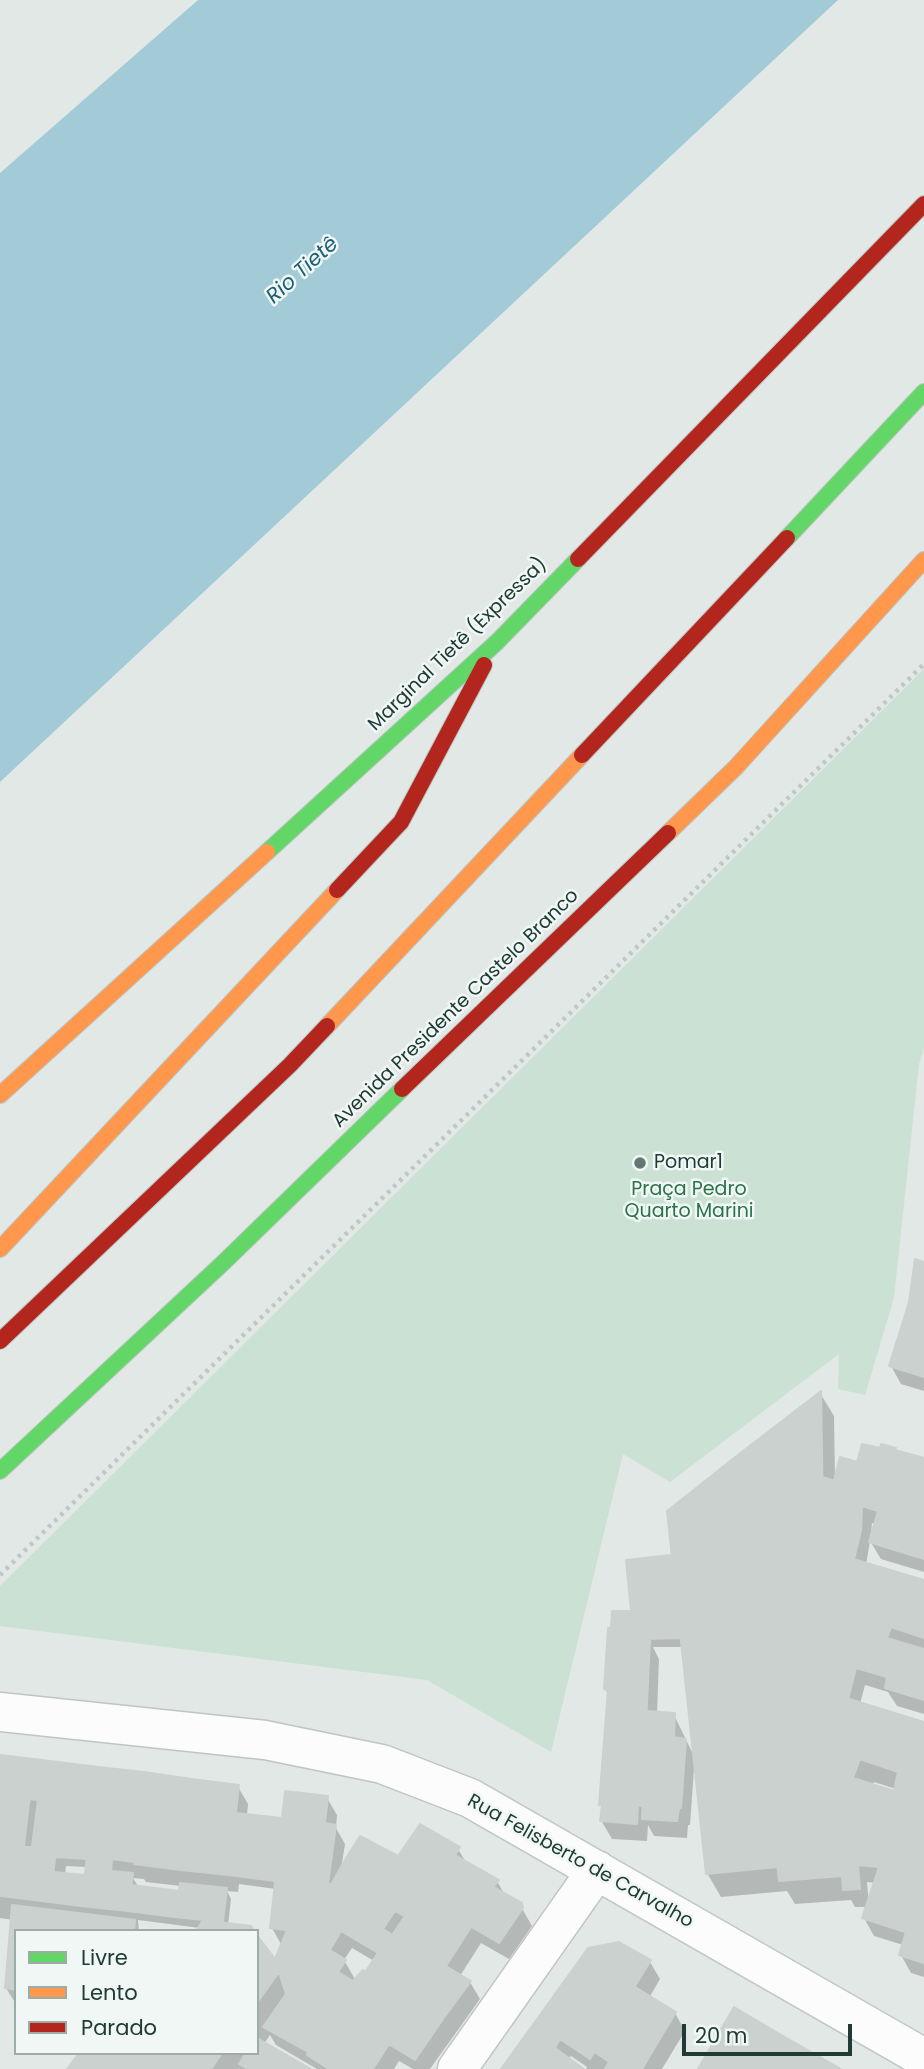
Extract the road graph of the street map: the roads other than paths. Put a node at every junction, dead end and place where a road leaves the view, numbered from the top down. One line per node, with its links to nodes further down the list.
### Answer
1 (924, 204): 4 (highway, Marginal Tietê (Expressa))
2 (924, 391): 7 (highway)
3 (924, 560): 8 (highway, Avenida Presidente Castelo Branco)
4 (497, 642): 5 (highway, Marginal Tietê (Expressa)); 6 (highway)
5 (0, 1096)
6 (0, 1249)
7 (0, 1341)
8 (0, 1471)
9 (0, 1712): 10 (street, Rua Felisberto de Carvalho)
10 (597, 1870): 11 (street, Rua Felisberto de Carvalho); 12 (street)
11 (924, 2058)
12 (457, 2069)

